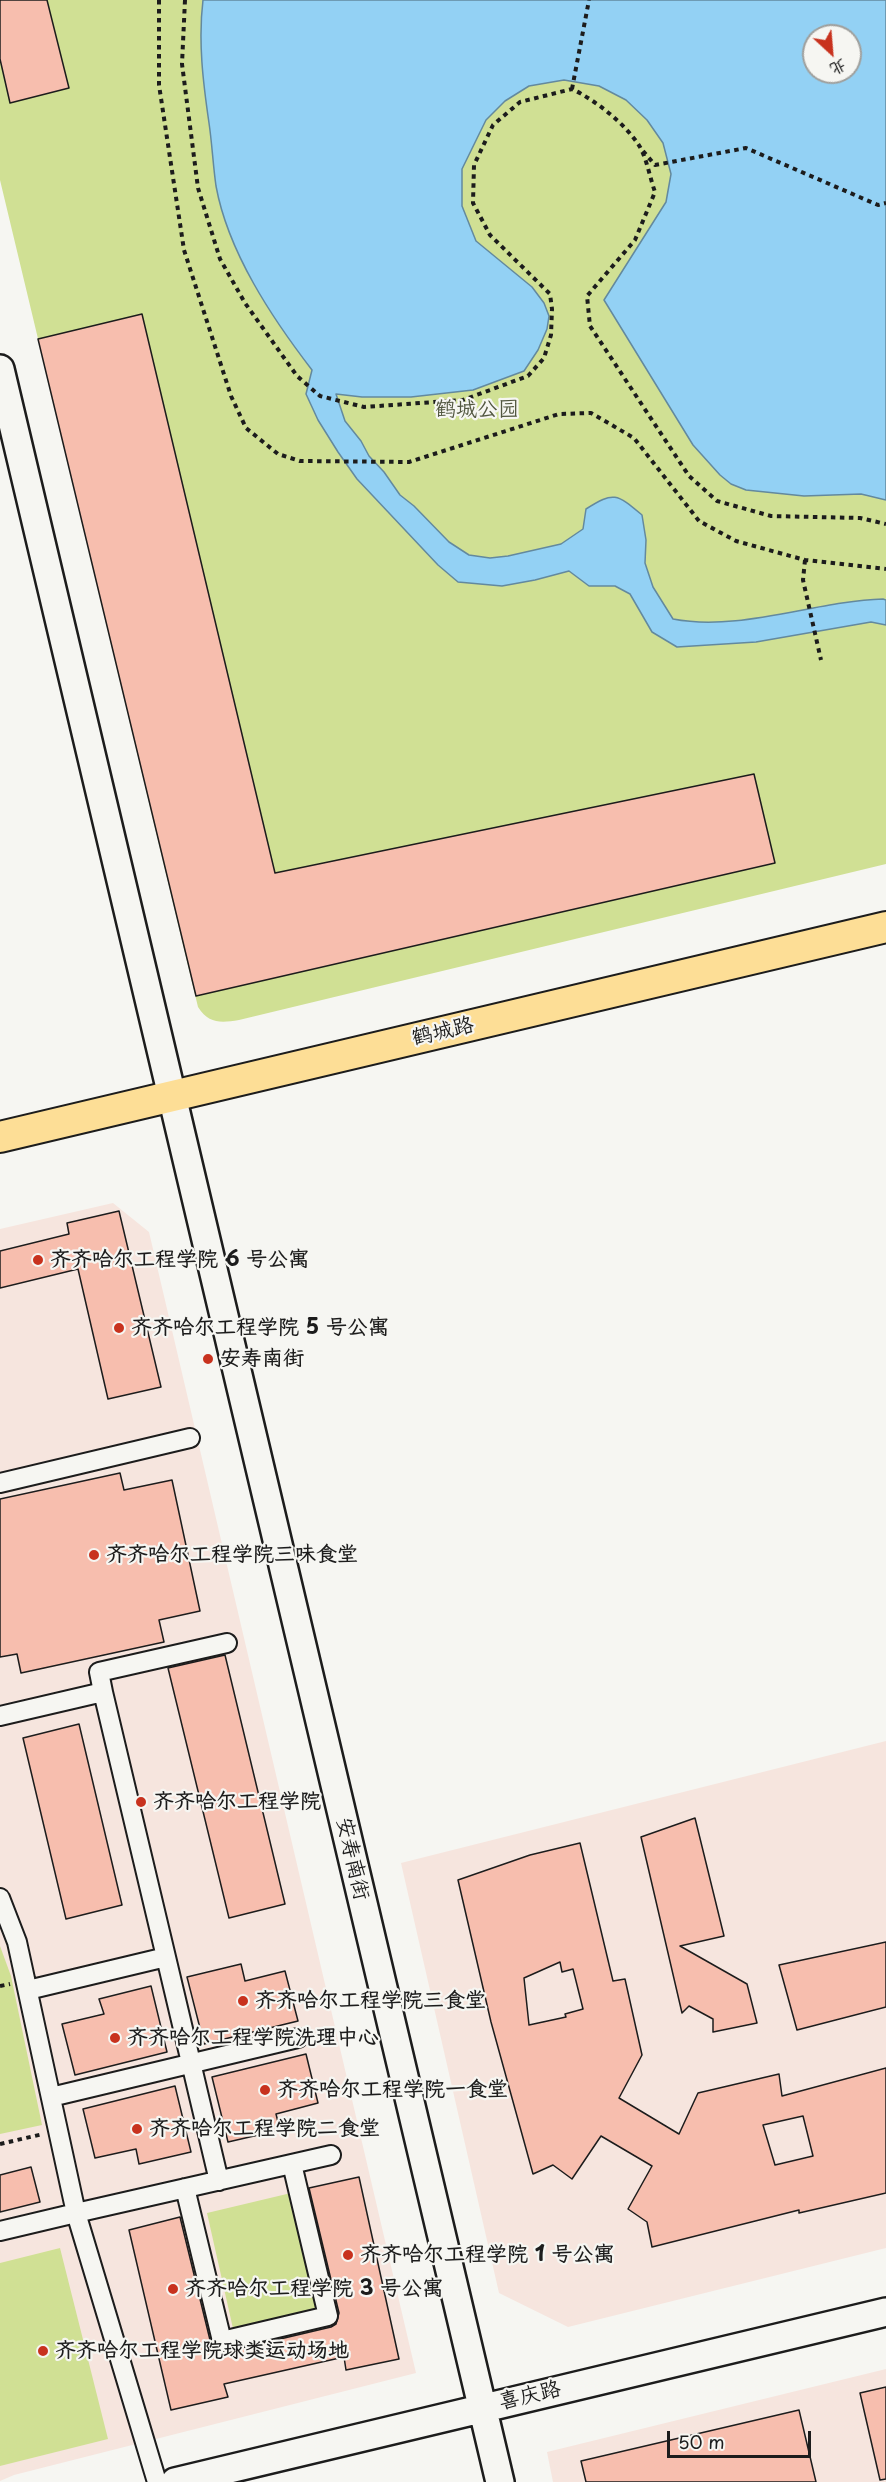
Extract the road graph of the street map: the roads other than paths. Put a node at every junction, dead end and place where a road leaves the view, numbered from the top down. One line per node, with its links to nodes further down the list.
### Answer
1 (0, 369): 3 (street, 安寿南街)
2 (886, 927): 3 (main road, 鹤城路)
3 (172, 1096): 4 (main road, 鹤城路); 23 (street, 安寿南街)
4 (0, 1137)
5 (190, 1438): 6 (street)
6 (0, 1483)
7 (226, 1643): 8 (street)
8 (103, 1692): 9 (street); 11 (street)
9 (0, 1716)
10 (0, 1898): 12 (street)
11 (166, 1957): 12 (street); 14 (street)
12 (28, 1990): 15 (street)
13 (298, 2038): 14 (street)
14 (191, 2064): 15 (street); 18 (street)
15 (51, 2097): 20 (street)
16 (331, 2155): 17 (street)
17 (292, 2164): 18 (street); 19 (street)
18 (219, 2181): 19 (street)
19 (185, 2188): 20 (street)
20 (76, 2213): 21 (street); 24 (street)
21 (0, 2231)
22 (886, 2312): 23 (street, 喜庆路)
23 (482, 2408): 25 (street, 喜庆路); 26 (street, 安寿南街)
24 (157, 2482)
25 (175, 2482)
26 (500, 2482)

